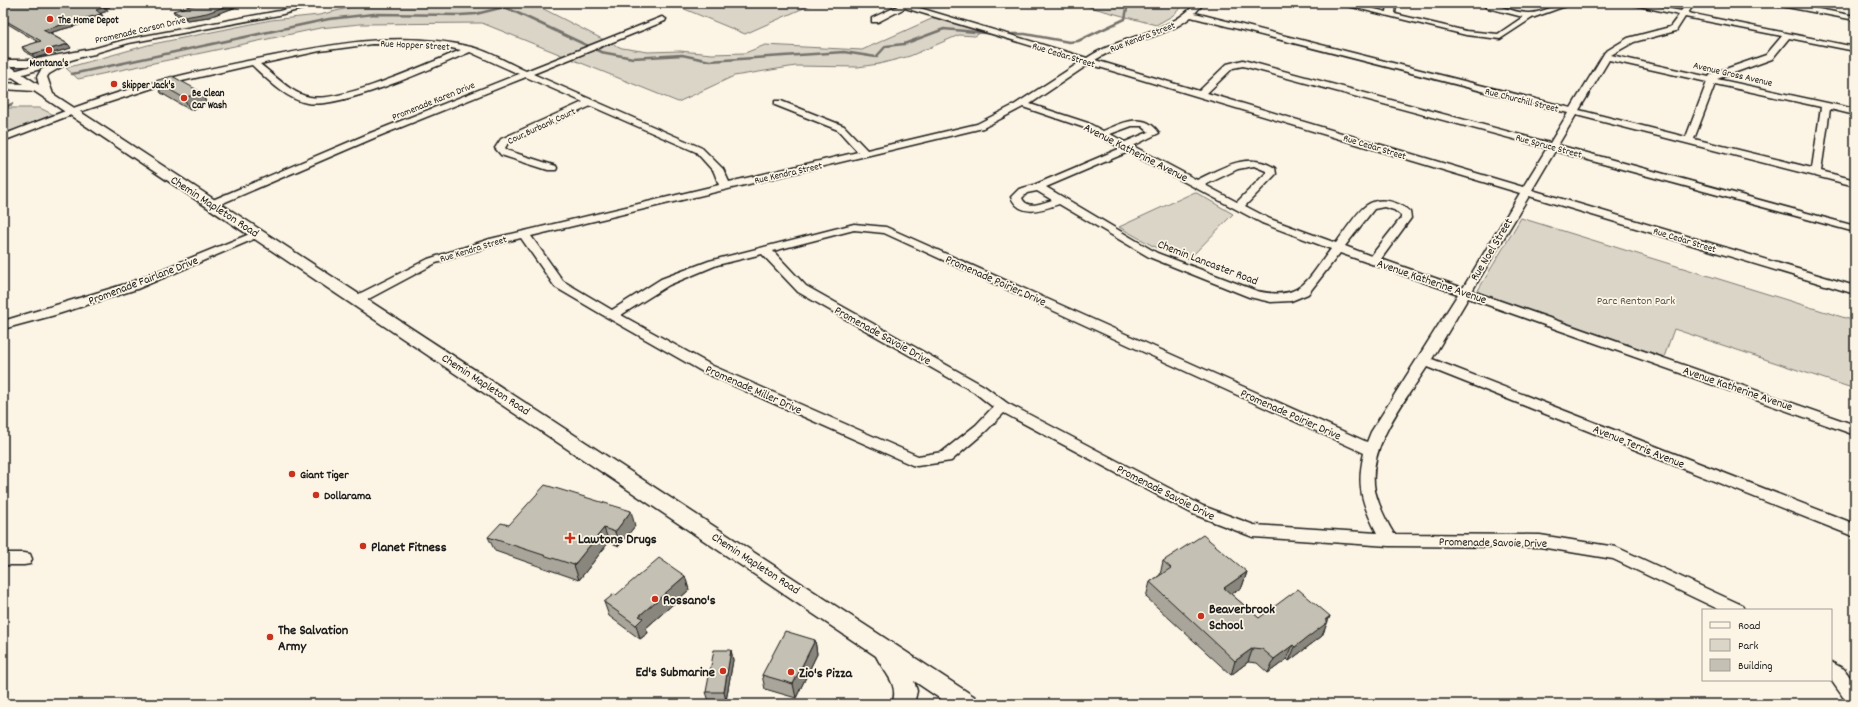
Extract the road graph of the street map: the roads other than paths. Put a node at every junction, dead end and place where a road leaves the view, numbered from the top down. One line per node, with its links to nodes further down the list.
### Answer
1 (320, 3): 22 (street, Promenade Carson Drive)
2 (895, 3): 11 (street, Rue Cedar Street)
3 (1200, 3): 12 (street, Rue Kendra Street)
4 (1340, 3): 14 (street)
5 (1392, 3): 14 (street)
6 (1486, 3): 15 (street)
7 (1570, 3): 15 (street)
8 (1630, 3): 13 (street)
9 (1691, 3): 13 (street, Rue Noel Street)
10 (1776, 3): 16 (street)
11 (904, 6): 18 (street); 25 (street, Rue Cedar Street)
12 (1189, 14): 25 (street, Rue Kendra Street); 40 (street, Rue Churchill Street)
13 (1684, 14): 19 (street); 24 (street, Rue Noel Street)
14 (1391, 15): 15 (street)
15 (1529, 16)
16 (1855, 18)
17 (662, 19): 29 (street, Promenade Karen Drive)
18 (875, 20)
19 (1787, 35): 21 (street); 31 (street)
20 (470, 49): 26 (street, Rue Hopper Street); 26 (street); 29 (street, Rue Hopper Street)
21 (1855, 49)
22 (91, 52): 23 (street, Promenade Carson Drive); 27 (main road)
23 (75, 56): 28 (street, Promenade Carson Drive); 33 (main road)
24 (1607, 57): 31 (street, Avenue Gross Avenue); 40 (street, Rue Noel Street)
25 (1089, 61): 34 (street, Rue Cedar Street); 37 (street, Rue Kendra Street)
26 (253, 62): 39 (street, Rue Hopper Street)
27 (3, 65): 28 (main road, Chemin Mapleton Road)
28 (14, 73): 30 (street, Promenade Carson Drive); 33 (main road, Chemin Mapleton Road)
29 (526, 74): 35 (street, Rue Hopper Street); 56 (street, Promenade Karen Drive)
30 (3, 77)
31 (1712, 80): 38 (street, Avenue Gross Avenue); 44 (street)
32 (3, 86): 33 (main road)
33 (43, 92): 39 (main road, Chemin Mapleton Road)
34 (1200, 94): 45 (street, Rue Spruce Street); 54 (street, Rue Cedar Street)
35 (592, 102): 48 (street, Cour Burbank Court); 52 (street, Rue Hopper Street)
36 (778, 103): 47 (street)
37 (1022, 104): 42 (street, Avenue Katherine Avenue); 47 (street, Rue Kendra Street)
38 (1826, 105): 41 (street, Avenue Gross Avenue); 49 (street)
39 (73, 111): 43 (street, Rue Hopper Street); 56 (main road, Chemin Mapleton Road)
40 (1574, 112): 44 (street, Rue Churchill Street); 45 (street, Rue Noel Street)
41 (1855, 112)
42 (1103, 134): 46 (street, Avenue Katherine Avenue); 46 (street)
43 (3, 138)
44 (1689, 141): 49 (street, Rue Churchill Street)
45 (1552, 146): 54 (street, Rue Noel Street); 58 (street, Rue Spruce Street)
46 (1127, 147): 51 (street, Avenue Katherine Avenue); 53 (street)
47 (865, 154): 52 (street, Rue Kendra Street)
48 (552, 168)
49 (1815, 170): 50 (street, Rue Churchill Street)
50 (1855, 182)
51 (1198, 184): 57 (street, Avenue Katherine Avenue); 57 (street)
52 (725, 186): 59 (street, Rue Kendra Street)
53 (1038, 187): 55 (street, Chemin Lancaster Road); 55 (street)
54 (1525, 191): 64 (street, Rue Cedar Street); 65 (street, Rue Noel Street)
55 (1060, 200): 61 (street, Chemin Lancaster Road)
56 (212, 204): 60 (main road, Chemin Mapleton Road)
57 (1239, 206): 61 (street, Avenue Katherine Avenue)
58 (1855, 229)
59 (523, 233): 66 (street, Rue Kendra Street); 67 (street, Promenade Miller Drive)
60 (257, 234): 66 (main road, Chemin Mapleton Road); 68 (street, Promenade Fairlane Drive)
61 (1338, 248): 63 (street, Avenue Katherine Avenue); 63 (street, Chemin Lancaster Road)
62 (764, 249): 67 (street, Promenade Poirier Drive); 70 (street, Promenade Savoie Drive); 72 (street, Promenade Poirier Drive)
63 (1374, 260): 65 (street, Avenue Katherine Avenue)
64 (1855, 290)
65 (1465, 292): 69 (street, Rue Noel Street); 71 (street, Avenue Katherine Avenue)
66 (357, 300): 78 (main road, Chemin Mapleton Road)
67 (613, 315): 70 (street, Promenade Miller Drive)
68 (3, 325)
69 (1423, 360): 72 (street, Rue Noel Street); 73 (street, Avenue Terris Avenue)
70 (1002, 406): 74 (street, Promenade Savoie Drive)
71 (1855, 430)
72 (1371, 450): 74 (street, Rue Noel Street)
73 (1855, 531)
74 (1389, 540): 77 (street, Promenade Savoie Drive)
75 (3, 559): 76 (street)
76 (24, 559)
77 (1734, 609)
78 (882, 647): 81 (main road); 82 (main road, Chemin Mapleton Road)
79 (1832, 671): 80 (street)
80 (1855, 699)
81 (903, 704)
82 (967, 704)

